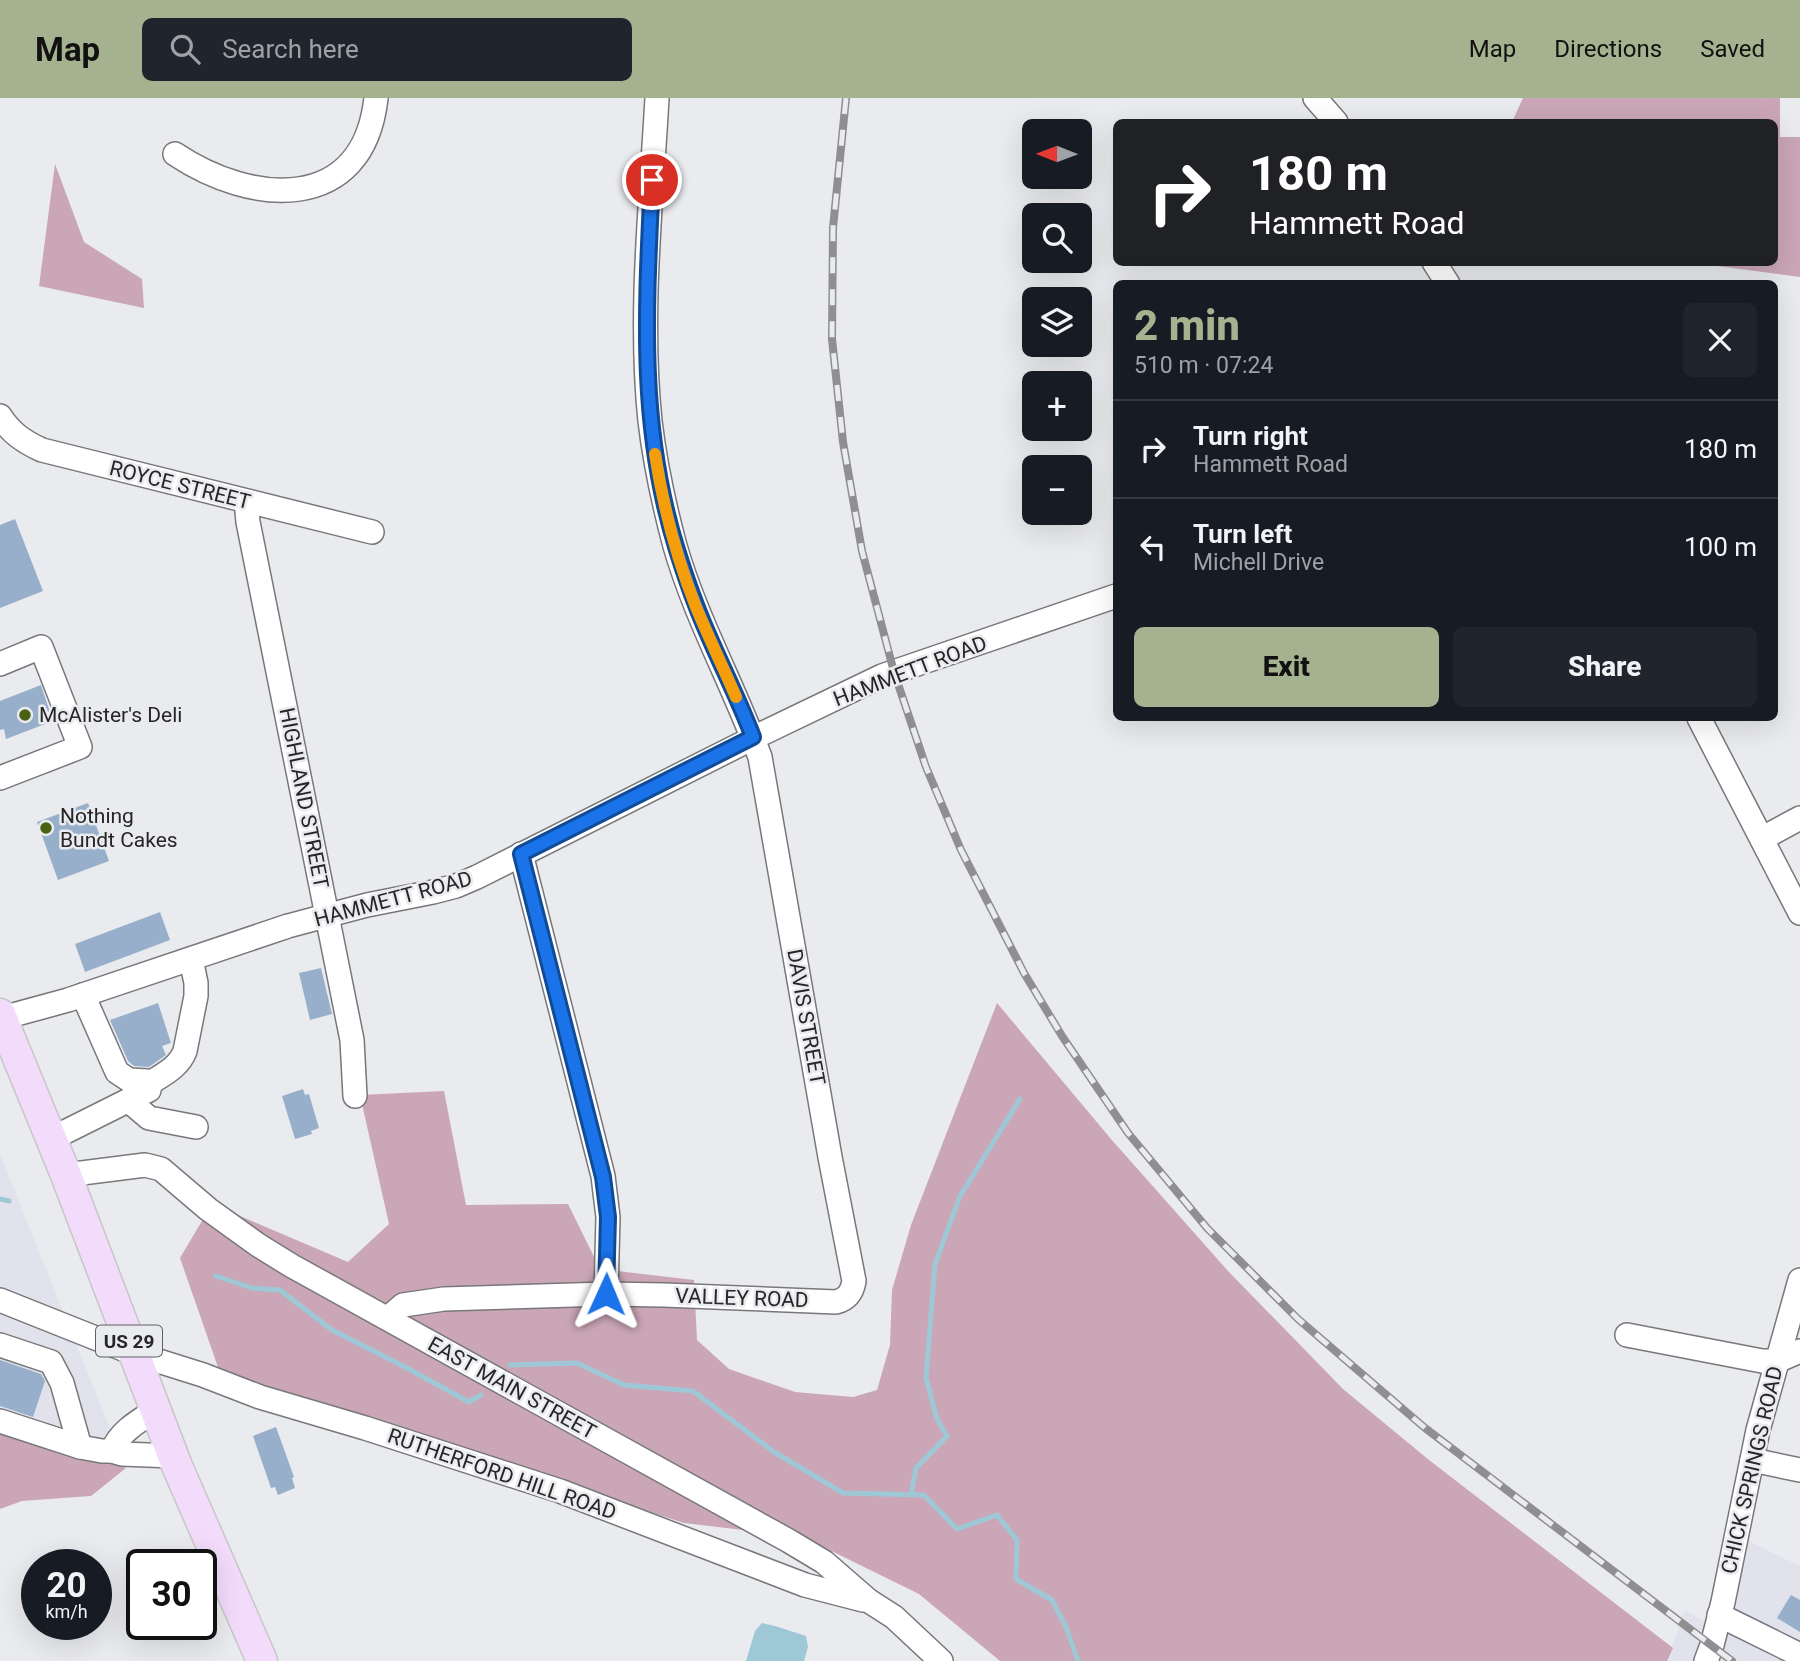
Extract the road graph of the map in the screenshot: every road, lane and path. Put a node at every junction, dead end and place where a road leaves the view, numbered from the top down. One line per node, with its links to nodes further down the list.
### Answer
1 (376, 98): 5 (street)
2 (657, 98): 12 (street, DAVIS STREET)
3 (1315, 98): 4 (street)
4 (1333, 119)
5 (175, 154)
6 (0, 416): 7 (street, ROYCE STREET)
7 (246, 501): 8 (street, ROYCE STREET); 18 (street, HIGHLAND STREET)
8 (373, 532)
9 (1113, 597): 12 (street, HAMMETT ROAD)
10 (0, 664): 13 (street)
11 (1701, 721): 15 (street)
12 (753, 737): 16 (street, HAMMETT ROAD); 30 (street, DAVIS STREET)
13 (0, 778)
14 (1800, 818): 15 (street)
15 (1763, 838): 17 (street)
16 (521, 854): 18 (street, HAMMETT ROAD); 29 (street)
17 (1800, 913)
18 (328, 916): 19 (street, HAMMETT ROAD); 23 (street, HIGHLAND STREET)
19 (191, 959): 20 (street, HAMMETT ROAD); 22 (street)
20 (83, 995): 21 (street, HAMMETT ROAD); 22 (street)
21 (1, 1016): 26 (main road, US 29)
22 (150, 1083): 24 (street)
23 (355, 1096)
24 (129, 1101): 25 (street); 26 (street)
25 (196, 1127)
26 (51, 1139): 27 (main road, US 29)
27 (66, 1175): 32 (street, EAST MAIN STREET); 36 (main road, US 29)
28 (1799, 1287): 37 (street, CHICK SPRINGS ROAD)
29 (606, 1294): 30 (street, VALLEY ROAD); 32 (street, VALLEY ROAD)
30 (848, 1296)
31 (0, 1300): 36 (street, RUTHERFORD HILL ROAD)
32 (388, 1318): 45 (street, EAST MAIN STREET)
33 (1627, 1335): 37 (street)
34 (0, 1345): 40 (street)
35 (1800, 1351): 37 (street)
36 (133, 1353): 38 (main road, US 29); 45 (street, RUTHERFORD HILL ROAD)
37 (1777, 1361): 43 (street, CHICK SPRINGS ROAD)
38 (156, 1410): 41 (street); 42 (main road, US 29)
39 (0, 1421): 40 (street)
40 (80, 1447): 41 (street)
41 (112, 1451): 42 (street)
42 (173, 1456): 48 (main road, US 29)
43 (1752, 1461): 44 (street); 46 (street, CHICK SPRINGS ROAD)
44 (1800, 1470)
45 (869, 1601): 49 (street, EAST MAIN STREET)
46 (1719, 1615): 47 (street); 50 (street, CHICK SPRINGS ROAD)
47 (1800, 1655)
48 (262, 1661)
49 (942, 1661)
50 (1706, 1661)

